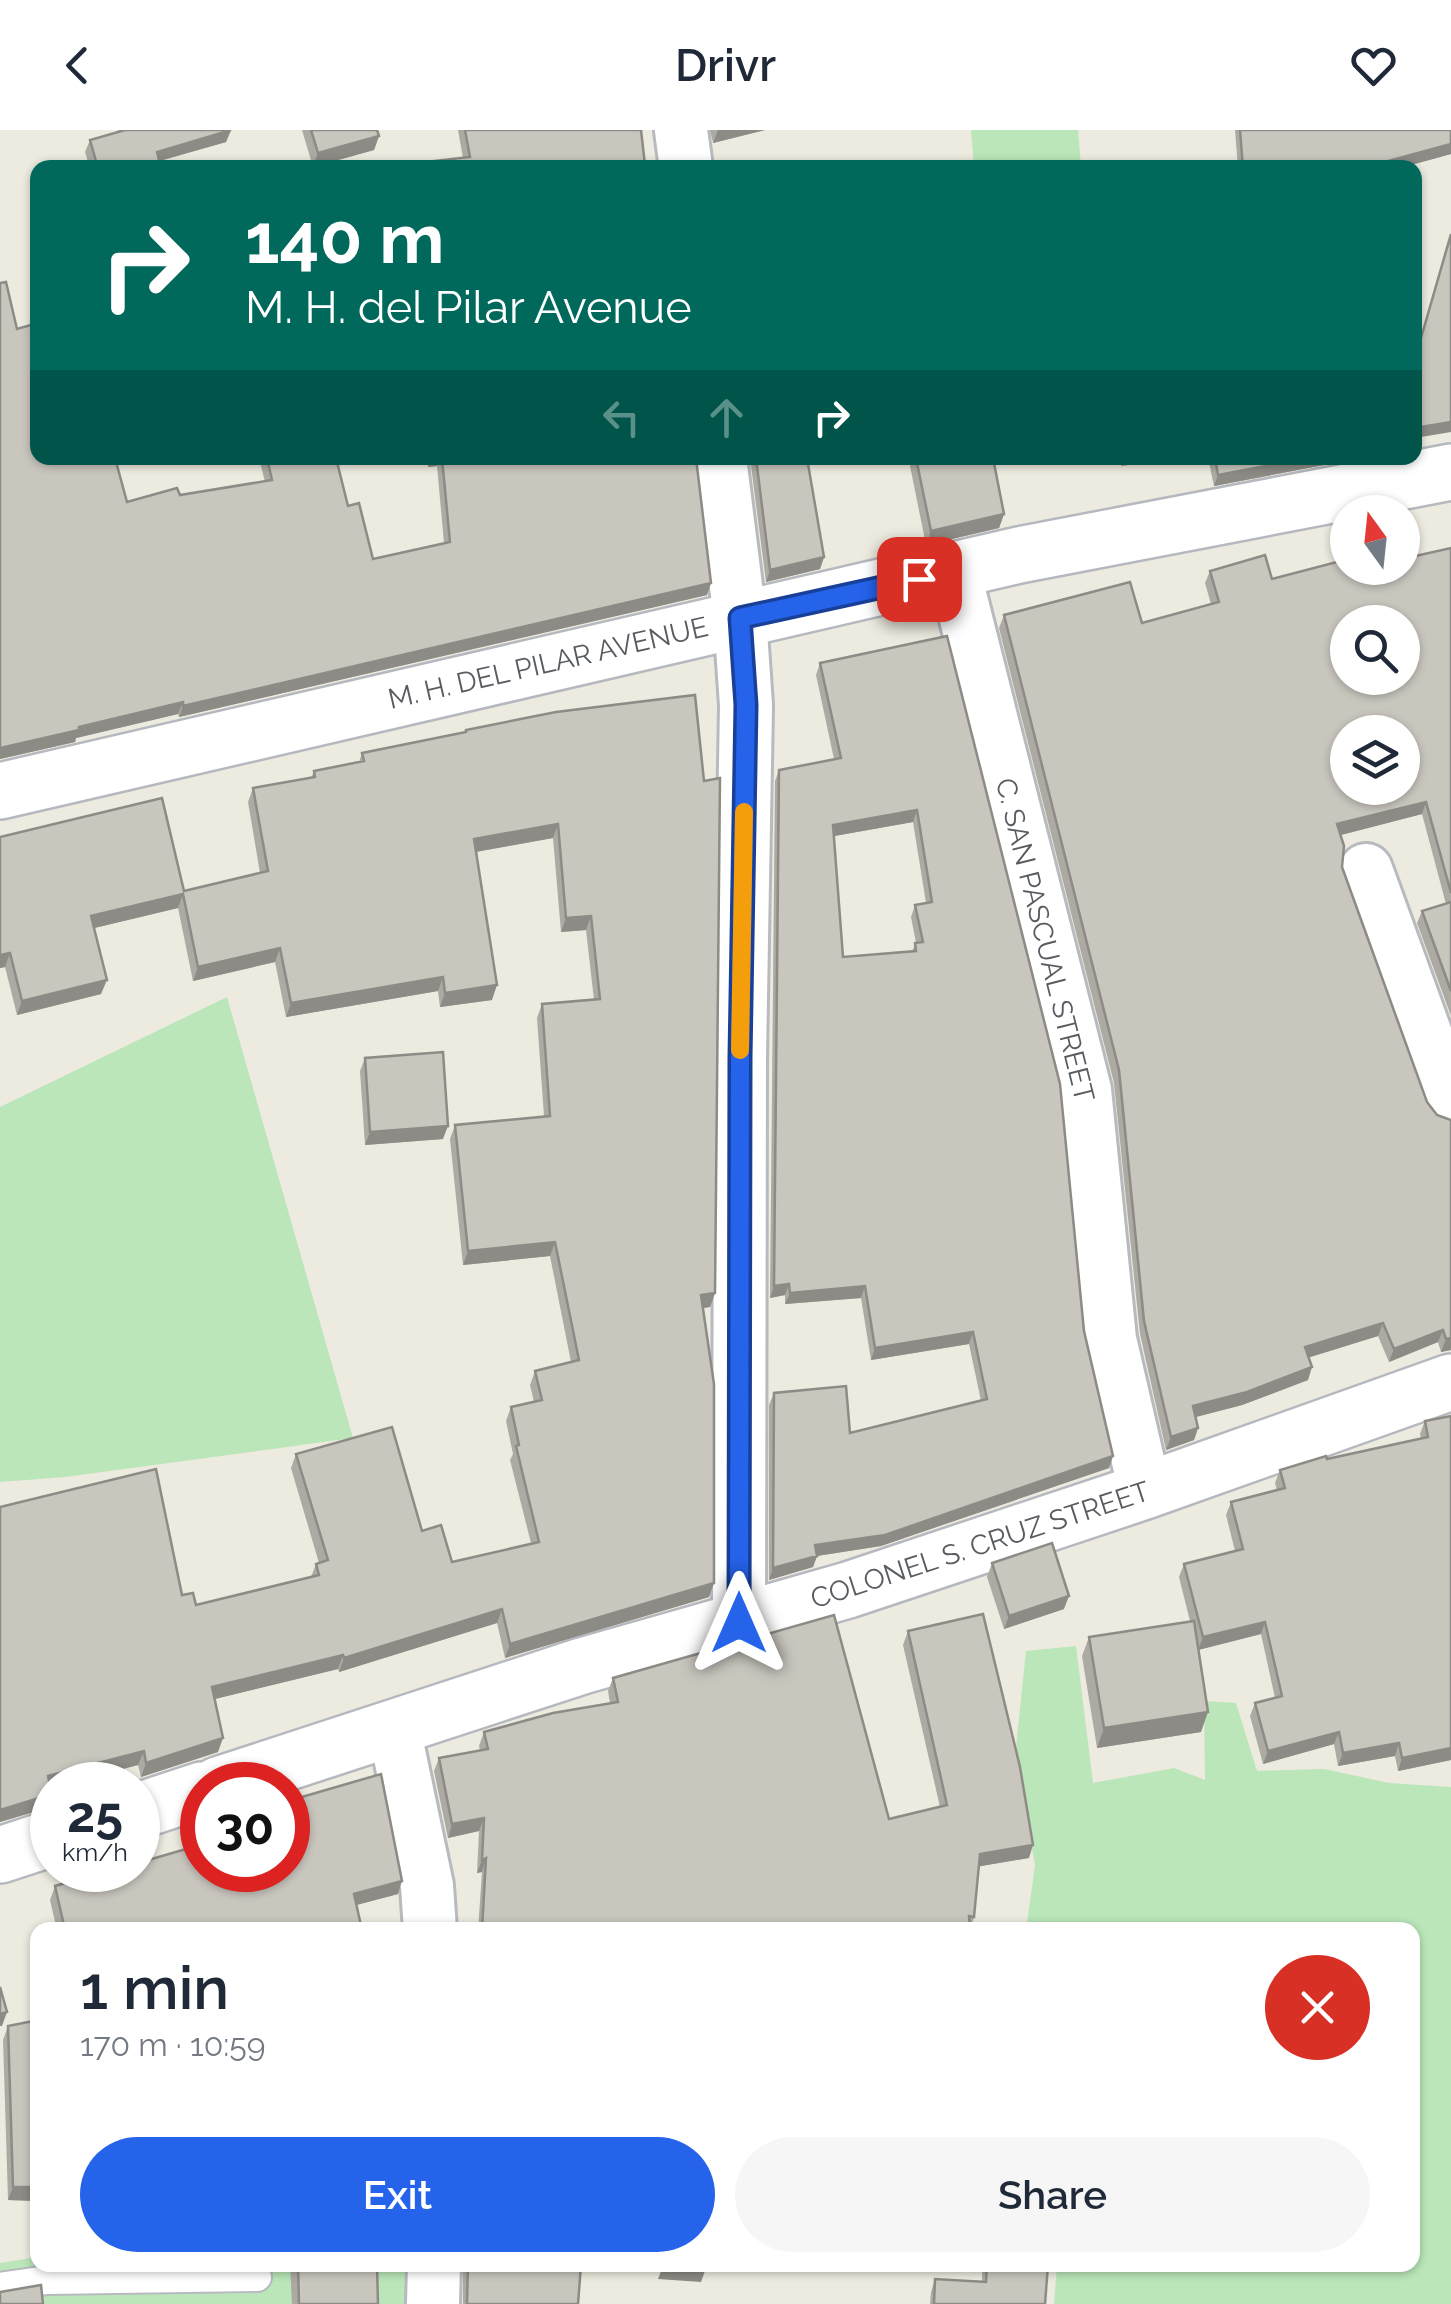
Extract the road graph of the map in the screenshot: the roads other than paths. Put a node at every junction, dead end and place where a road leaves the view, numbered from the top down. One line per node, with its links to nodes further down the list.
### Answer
1 (681, 130): 2 (street)
2 (685, 160)
3 (721, 465): 6 (street)
4 (1451, 472): 5 (main road, M. H. DEL PILAR AVENUE)
5 (954, 571): 6 (main road, M. H. DEL PILAR AVENUE); 11 (street, C. SAN PASCUAL STREET)
6 (740, 618): 7 (main road, M. H. DEL PILAR AVENUE); 12 (street)
7 (0, 791)
8 (1366, 870): 9 (street)
9 (1451, 1104)
10 (1451, 1382): 11 (main road, COLONEL S. CRUZ STREET)
11 (1145, 1490): 12 (main road, COLONEL S. CRUZ STREET)
12 (739, 1623): 13 (main road, COLONEL S. CRUZ STREET)
13 (394, 1728): 14 (main road, COLONEL S. CRUZ STREET); 17 (street)
14 (289, 1762)
15 (30, 1845): 16 (main road)
16 (0, 1855)
17 (430, 1922)
18 (434, 2272): 22 (street)
19 (257, 2277): 21 (lane)
20 (0, 2287): 21 (lane)
21 (48, 2292)
22 (433, 2304)

